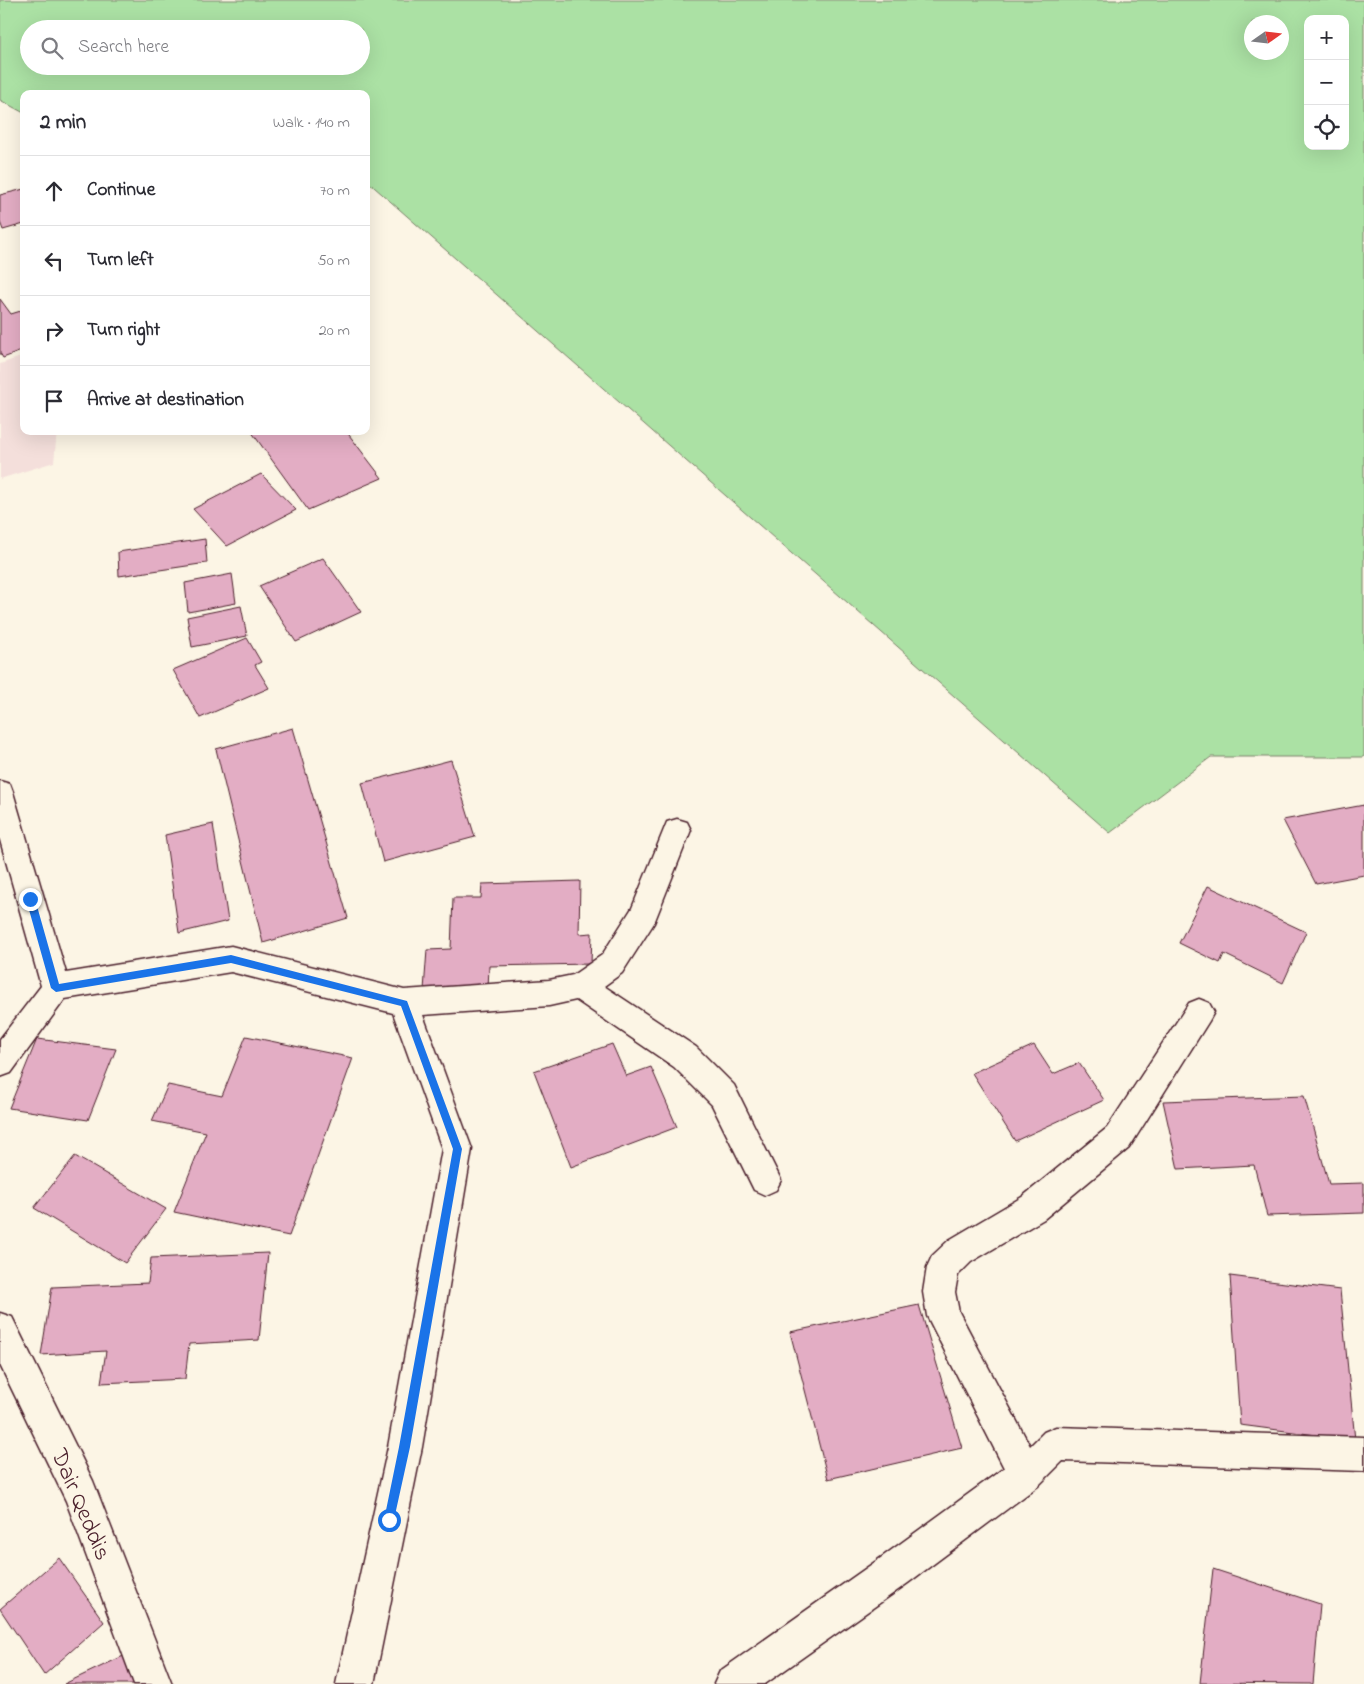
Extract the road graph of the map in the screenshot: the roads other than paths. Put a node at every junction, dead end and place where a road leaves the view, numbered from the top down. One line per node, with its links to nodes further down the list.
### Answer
1 (0, 792): 4 (street)
2 (677, 830): 3 (street)
3 (580, 986): 5 (street); 8 (street)
4 (56, 988): 5 (street); 7 (street)
5 (404, 1003): 13 (street)
6 (1199, 1012): 11 (street)
7 (0, 1064)
8 (765, 1180)
9 (0, 1328): 12 (street, Dair Qeddis)
10 (1364, 1454): 11 (street)
11 (1026, 1474): 14 (street)
12 (153, 1684)
13 (355, 1684)
14 (733, 1684)

